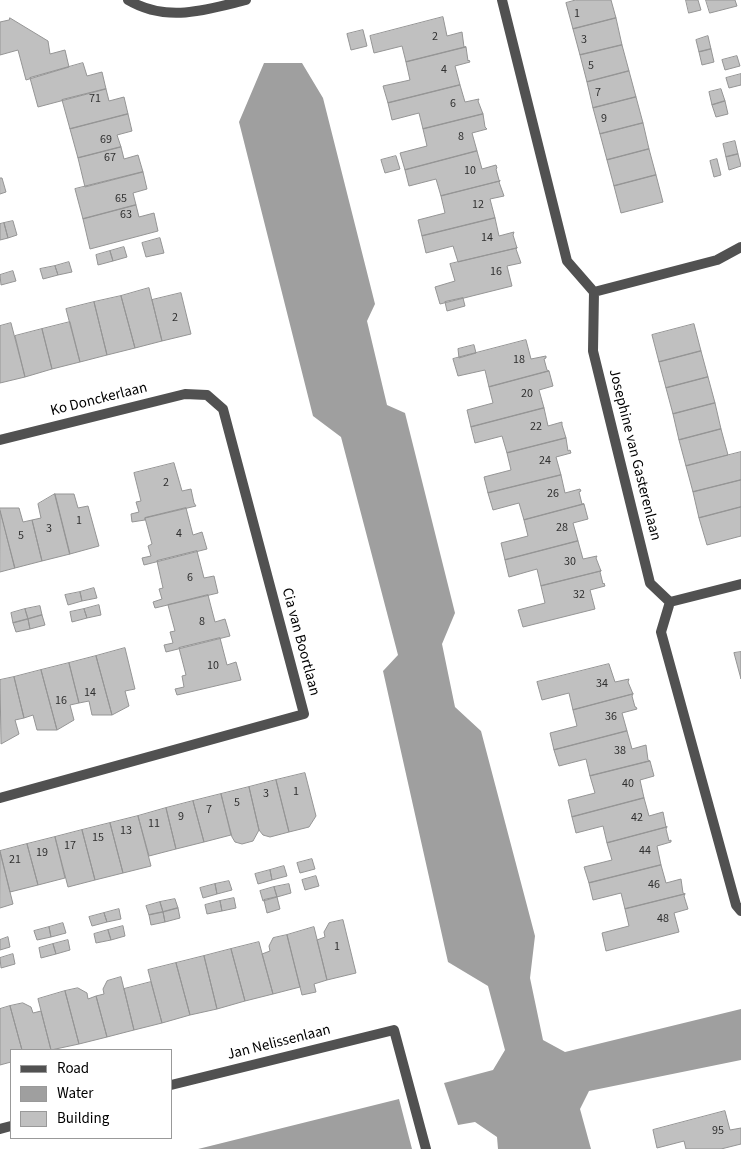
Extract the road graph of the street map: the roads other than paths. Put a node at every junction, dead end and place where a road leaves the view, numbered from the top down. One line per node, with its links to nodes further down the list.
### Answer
1 (128, 0): 2 (street)
2 (246, 0)
3 (502, 0): 5 (street)
4 (741, 247): 5 (street)
5 (594, 292): 9 (street, Josephine van Gasterenlaan)
6 (206, 395): 7 (street, Ko Donckerlaan); 10 (street, Cia van Boortlaan)
7 (0, 440)
8 (741, 584): 9 (street)
9 (670, 602): 11 (street)
10 (0, 798)
11 (741, 911)
12 (172, 1085): 13 (street, Jan Nelissenlaan)
13 (426, 1149)

